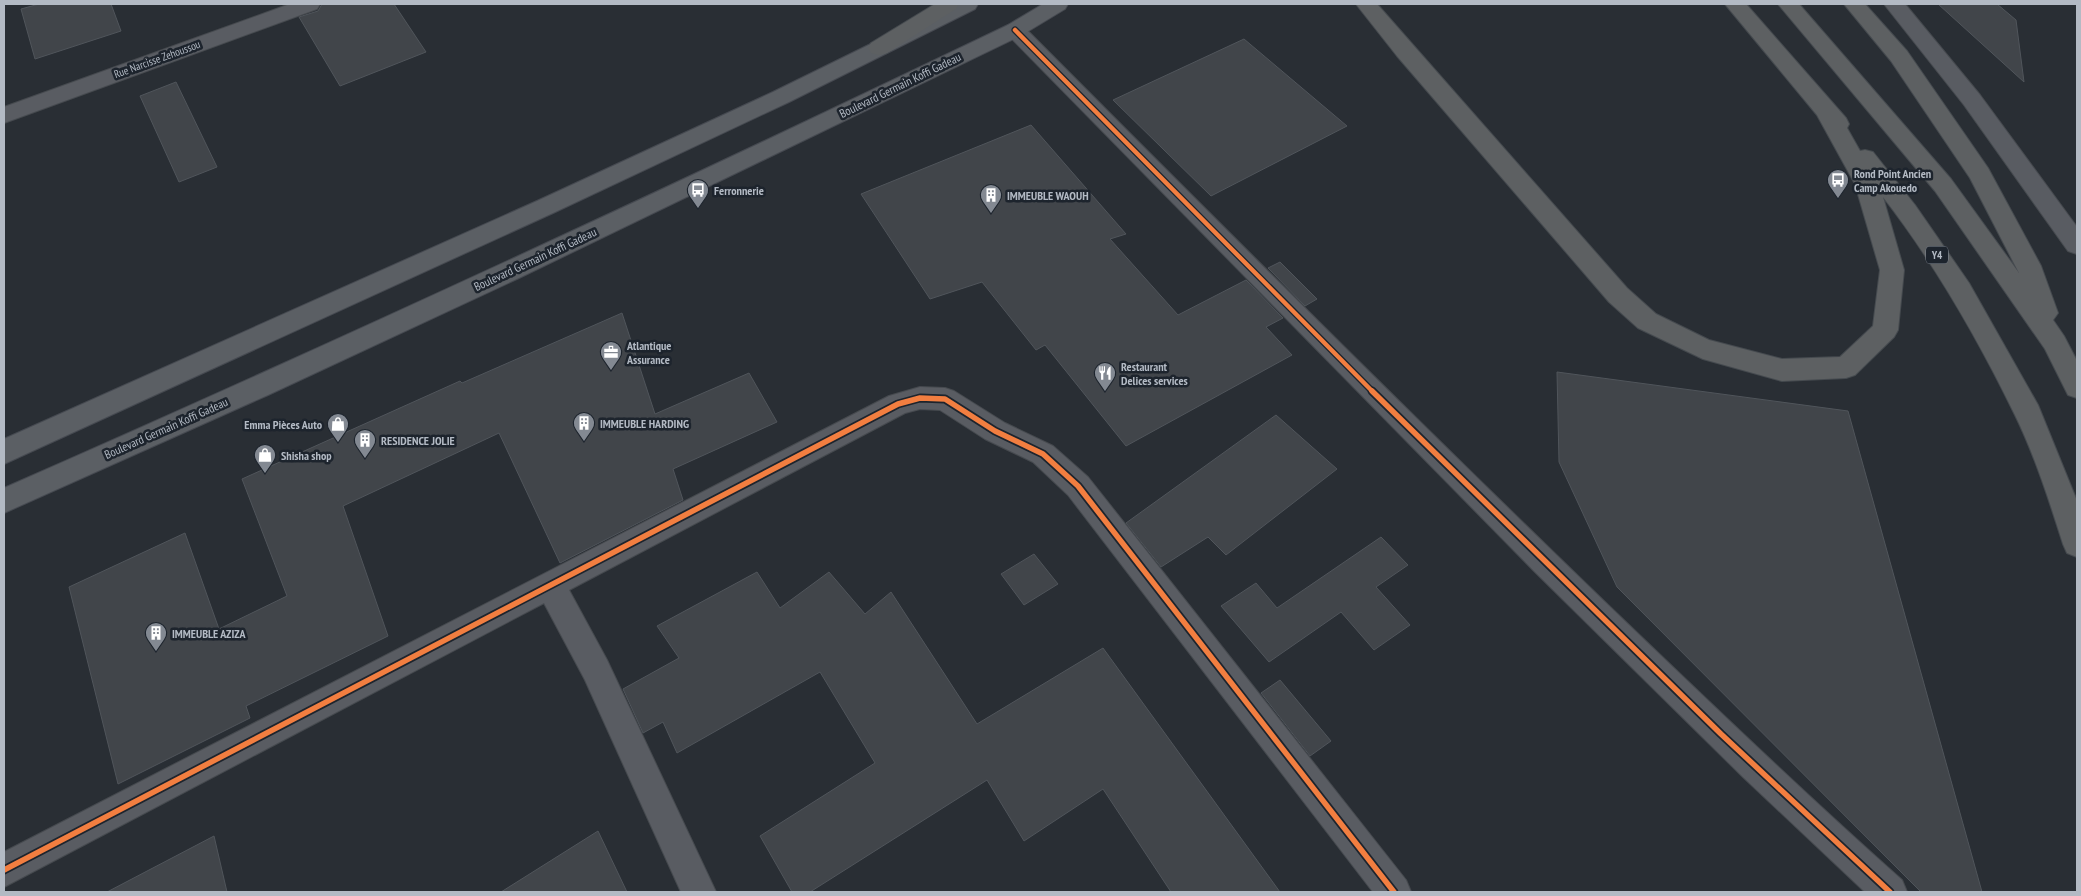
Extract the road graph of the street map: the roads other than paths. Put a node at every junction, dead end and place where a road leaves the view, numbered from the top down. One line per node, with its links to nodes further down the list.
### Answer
1 (310, 4): 13 (street, Rue Narcisse Zehoussou)
2 (949, 4): 11 (highway)
3 (968, 4): 11 (main road)
4 (1058, 4): 10 (main road, Boulevard Germain Koffi Gadeau)
5 (1366, 4): 12 (highway)
6 (1735, 4): 12 (highway, Y4)
7 (1788, 4): 15 (highway)
8 (1854, 4): 15 (highway)
9 (1894, 4): 14 (street)
10 (1015, 30): 18 (main road, Boulevard Germain Koffi Gadeau); 24 (street)
11 (879, 48): 17 (main road)
12 (1826, 110): 19 (highway, Y4)
13 (4, 115)
14 (2077, 245)
15 (2055, 343): 16 (highway)
16 (2077, 388)
17 (4, 452)
18 (4, 501)
19 (2077, 544)
20 (550, 585): 21 (street); 22 (street); 23 (street)
21 (4, 870)
22 (699, 892)
23 (1394, 892)
24 (1890, 892)

